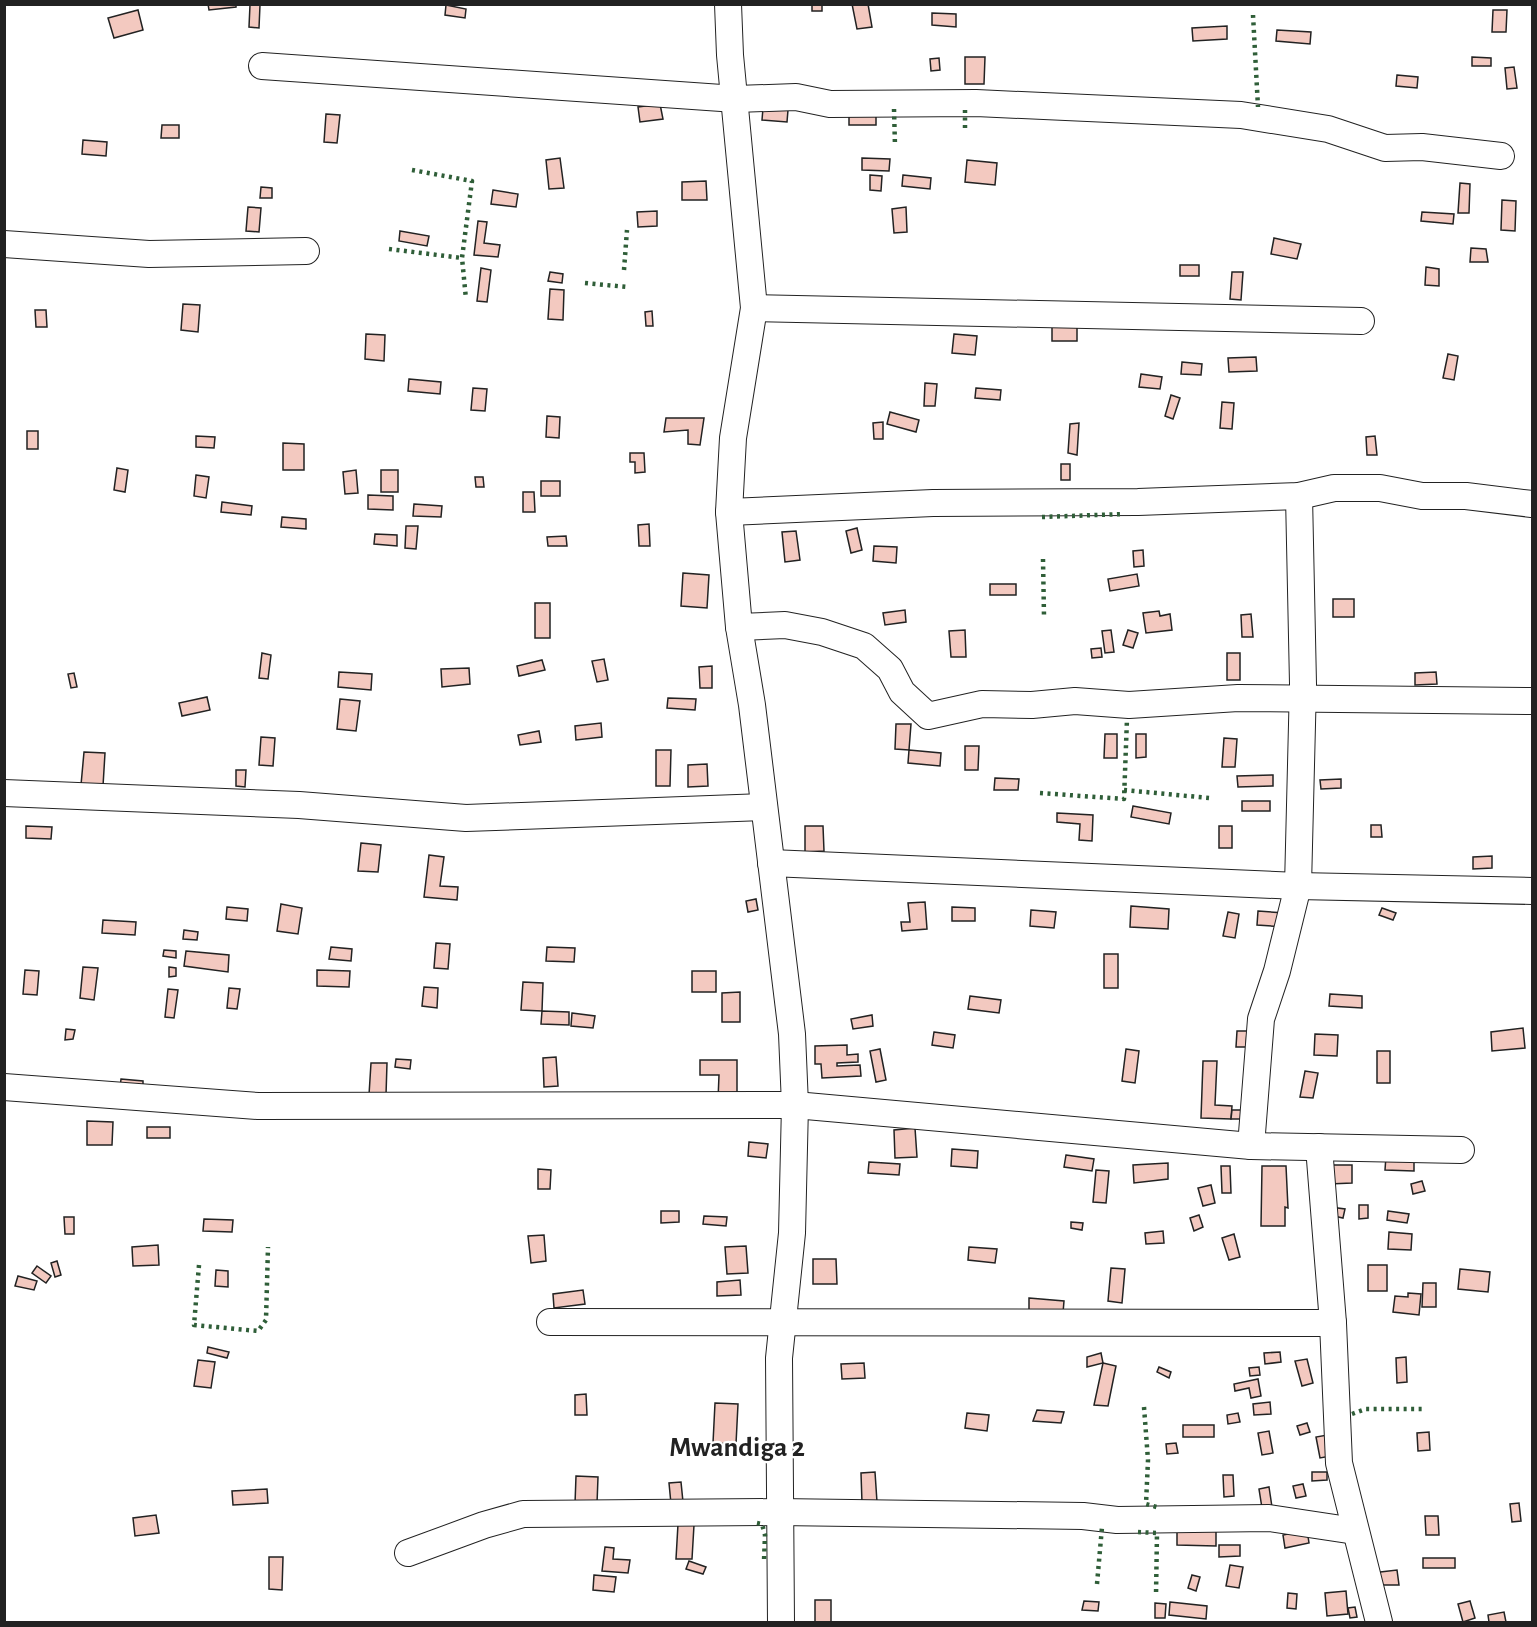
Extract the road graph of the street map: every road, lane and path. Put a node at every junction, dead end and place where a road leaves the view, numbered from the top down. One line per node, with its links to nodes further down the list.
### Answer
1 (728, 4): 3 (street)
2 (262, 66): 3 (street)
3 (736, 99): 4 (street); 7 (street)
4 (1501, 156)
5 (4, 244): 6 (street)
6 (306, 251)
7 (754, 308): 8 (street); 11 (street)
8 (1361, 321)
9 (1299, 496): 10 (street); 11 (street); 13 (street)
10 (1533, 504)
11 (729, 512): 12 (street)
12 (739, 627): 13 (street); 16 (street)
13 (1303, 700): 14 (street); 18 (street)
14 (1533, 701)
15 (4, 793): 16 (street)
16 (764, 807): 17 (street)
17 (771, 863): 18 (street); 21 (street)
18 (1298, 886): 19 (street); 22 (street)
19 (1533, 891)
20 (4, 1087): 21 (street)
21 (795, 1105): 22 (street); 26 (street)
22 (1251, 1146): 23 (street)
23 (1319, 1147): 24 (street); 27 (street)
24 (1461, 1150)
25 (550, 1322): 26 (street)
26 (783, 1322): 27 (street); 28 (street)
27 (1334, 1323): 29 (street)
28 (778, 1512): 29 (street); 30 (street); 31 (street)
29 (1355, 1531): 32 (street)
30 (408, 1553)
31 (781, 1623)
32 (1379, 1623)

